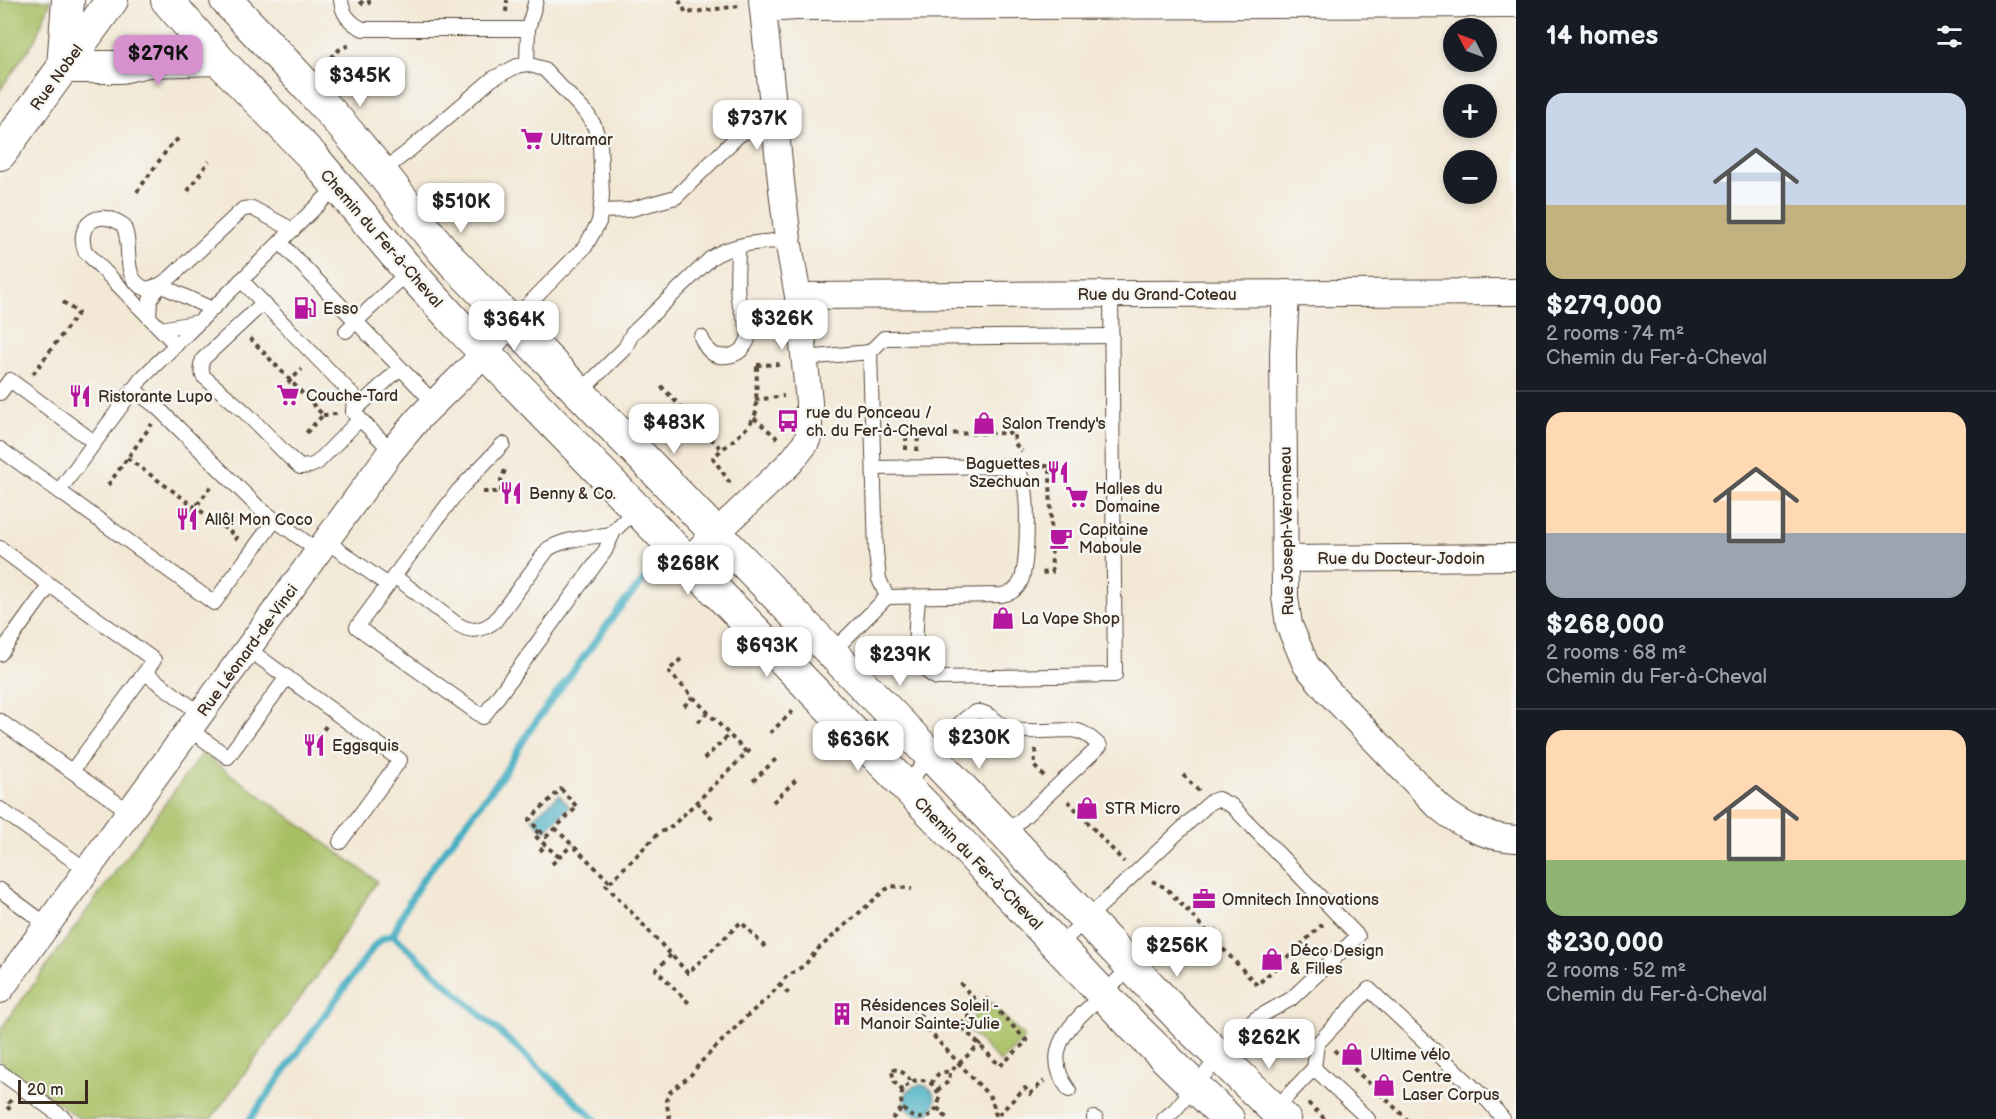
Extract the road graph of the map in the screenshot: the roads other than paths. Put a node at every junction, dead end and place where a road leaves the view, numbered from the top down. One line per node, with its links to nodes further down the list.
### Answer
1 (68, 0): 13 (street)
2 (112, 0): 13 (street, Rue Nobel)
3 (167, 0): 11 (street, Chemin du Fer-à-Cheval)
4 (226, 0): 16 (street)
5 (341, 0): 10 (lane)
6 (536, 0): 10 (lane)
7 (1284, 2): 8 (street); 9 (street)
8 (1516, 4)
9 (757, 5): 14 (street)
10 (528, 29): 12 (lane)
11 (218, 59): 13 (street); 17 (street, Chemin du Fer-à-Cheval)
12 (527, 64): 16 (lane); 18 (lane)
13 (63, 67): 15 (street, Rue Nobel)
14 (776, 127): 18 (lane); 20 (street)
15 (0, 154)
16 (381, 172): 34 (street)
17 (339, 188): 19 (lane); 23 (street, Chemin du Fer-à-Cheval)
18 (601, 211): 34 (lane)
19 (292, 230): 21 (lane); 25 (lane)
20 (788, 240): 22 (lane); 29 (street)
21 (280, 242): 24 (lane); 35 (lane)
22 (738, 247): 38 (lane); 46 (lane)
23 (410, 271): 35 (lane); 41 (street, Chemin du Fer-à-Cheval)
24 (241, 280): 30 (lane); 31 (lane)
25 (160, 285): 31 (lane); 32 (lane); 32 (lane)
26 (1516, 292): 27 (street, Rue du Grand-Coteau)
27 (1286, 293): 28 (street, Rue du Grand-Coteau); 62 (street, Rue Joseph-Véronneau)
28 (1111, 294): 29 (street, Rue du Grand-Coteau); 37 (lane)
29 (798, 296): 42 (street)
30 (263, 303): 48 (lane); 48 (lane)
31 (212, 309): 33 (lane)
32 (149, 317): 36 (lane)
33 (199, 322): 36 (lane); 39 (lane)
34 (511, 322): 41 (street, Rue Léonard-de-Vinci); 46 (street)
35 (351, 326): 43 (lane)
36 (160, 329): 39 (lane)
37 (1112, 336): 40 (lane); 67 (lane)
38 (701, 337)
39 (176, 345): 44 (lane)
40 (870, 352): 42 (lane); 53 (lane)
41 (484, 353): 47 (street, Rue Léonard-de-Vinci); 55 (street, Chemin du Fer-à-Cheval)
42 (794, 361): 58 (street)
43 (400, 368): 47 (lane); 48 (lane)
44 (133, 389): 49 (lane); 56 (lane)
45 (0, 393): 49 (lane)
46 (579, 393): 58 (street)
47 (434, 403): 52 (street, Rue Léonard-de-Vinci)
48 (356, 416): 52 (lane)
49 (94, 442): 54 (lane)
50 (503, 444): 64 (lane)
51 (0, 448): 54 (lane)
52 (392, 451): 59 (street, Rue Léonard-de-Vinci)
53 (874, 468): 66 (lane); 67 (lane)
54 (59, 491): 56 (lane)
55 (637, 508): 57 (lane); 63 (street, Chemin du Fer-à-Cheval)
56 (274, 521): 59 (lane)
57 (612, 534): 64 (lane); 64 (lane)
58 (716, 534): 63 (street); 70 (street)
59 (322, 546): 64 (lane); 69 (street, Rue Léonard-de-Vinci)
60 (0, 548): 65 (lane)
61 (1516, 557): 62 (street, Rue du Docteur-Jodoin)
62 (1285, 559): 82 (street, Rue Joseph-Véronneau)
63 (688, 560): 68 (street, Chemin du Fer-à-Cheval)
64 (391, 580)
65 (50, 585): 71 (lane); 72 (lane)
66 (887, 597): 67 (lane); 70 (lane)
67 (918, 597)
68 (724, 598): 70 (street); 78 (street, Chemin du Fer-à-Cheval)
69 (248, 649): 73 (lane); 75 (street, Rue Léonard-de-Vinci)
70 (832, 652): 76 (street)
71 (0, 654)
72 (145, 673): 75 (lane); 77 (lane)
73 (287, 677): 75 (lane); 83 (lane)
74 (0, 721): 77 (lane)
75 (195, 722): 80 (street, Rue Léonard-de-Vinci)
76 (932, 756): 78 (lane); 81 (street); 81 (lane)
77 (72, 771): 80 (lane)
78 (905, 786): 88 (street, Chemin du Fer-à-Cheval)
79 (0, 809): 84 (lane)
80 (130, 812): 84 (street, Rue Léonard-de-Vinci)
81 (1006, 834): 86 (street)
82 (1516, 839)
83 (340, 842)
84 (87, 870): 87 (street, Rue Léonard-de-Vinci)
85 (0, 890): 87 (lane)
86 (1087, 919): 88 (lane); 89 (street); 92 (lane)
87 (47, 925): 90 (street, Rue Léonard-de-Vinci)
88 (1058, 946): 91 (street, Chemin du Fer-à-Cheval)
89 (1132, 967): 91 (lane); 92 (street)
90 (2, 983)
91 (1103, 994): 95 (street, Chemin du Fer-à-Cheval); 96 (lane)
92 (1219, 1056): 95 (lane); 97 (street)
93 (1314, 1068): 97 (lane); 101 (lane); 102 (lane)
94 (0, 1072): 98 (lane)
95 (1195, 1088): 99 (lane); 100 (street, Chemin du Fer-à-Cheval)
96 (1069, 1090)
97 (1288, 1110)
98 (65, 1119)
99 (1164, 1119)
100 (1227, 1119)
101 (1368, 1119)
102 (1503, 1119)

